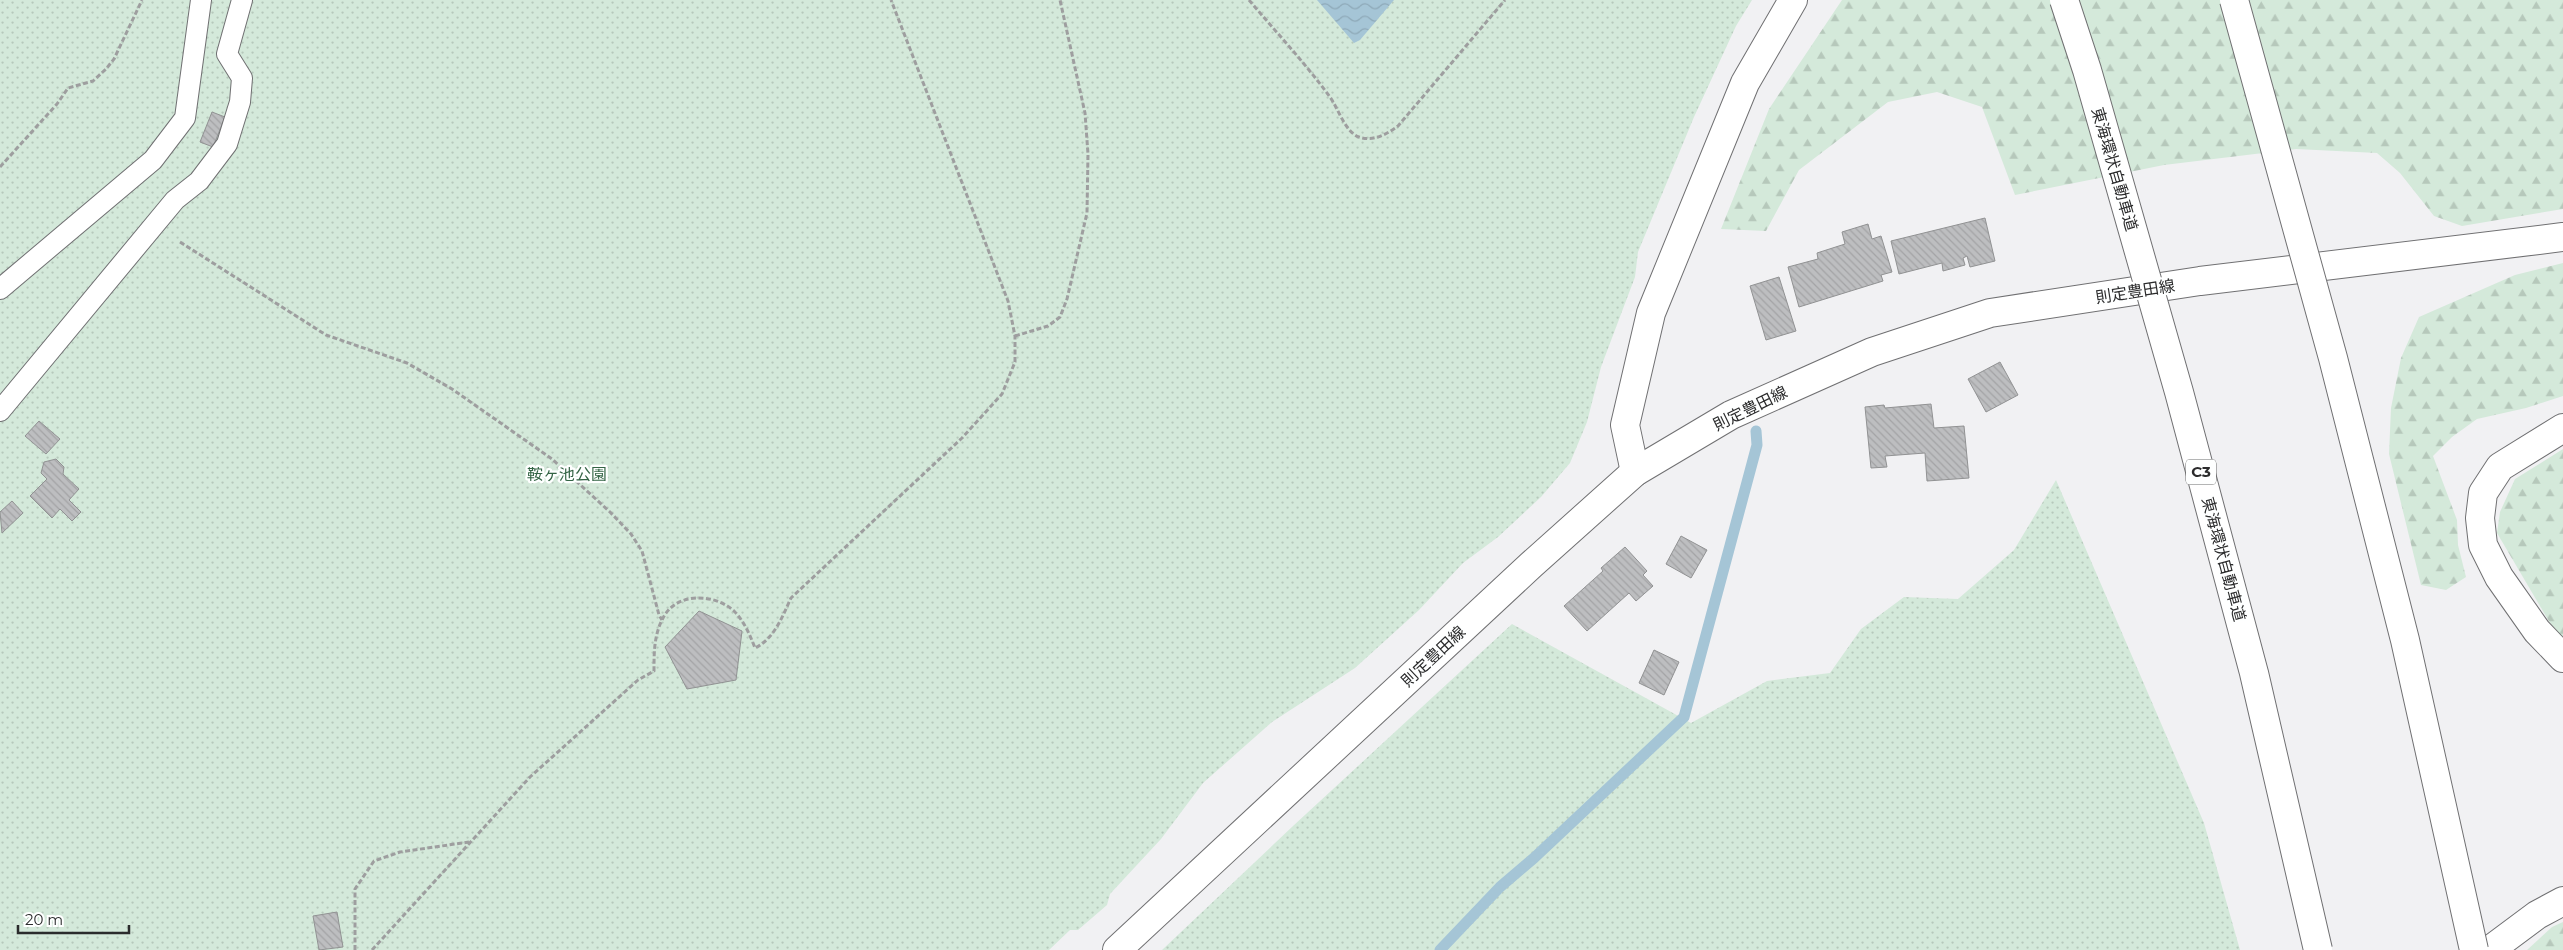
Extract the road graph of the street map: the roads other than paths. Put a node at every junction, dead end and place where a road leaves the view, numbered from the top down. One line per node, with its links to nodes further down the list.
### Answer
1 (202, 0): 7 (lane)
2 (242, 0): 8 (lane)
3 (1793, 0): 10 (main road)
4 (2064, 0): 14 (main road, 東海環状自動車道 / C3, bridge)
5 (2234, 0): 15 (main road, bridge)
6 (2563, 237): 10 (main road, 則定豊田線)
7 (0, 289)
8 (0, 411)
9 (2563, 428): 11 (main road)
10 (1635, 472): 13 (main road, 則定豊田線)
11 (2563, 658)
12 (2563, 901): 16 (main road)
13 (1117, 950)
14 (2318, 950)
15 (2474, 950)
16 (2490, 950)

